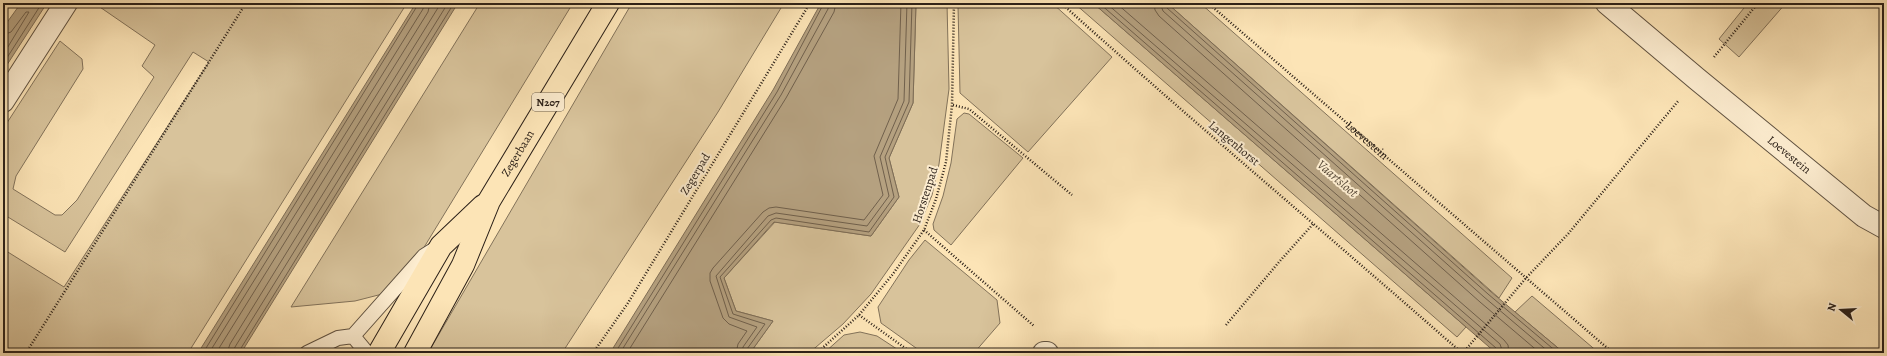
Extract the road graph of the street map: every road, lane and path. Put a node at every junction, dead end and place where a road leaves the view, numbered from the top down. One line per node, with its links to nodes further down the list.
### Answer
1 (66, 3): 11 (street)
2 (246, 3): 23 (path)
3 (608, 3): 14 (main road, Zegerbaan / N207)
4 (810, 3): 28 (path, Zegerpad)
5 (954, 3): 12 (path, Horstenpad)
6 (1061, 3): 15 (path, Langenhorst)
7 (1208, 3): 19 (path, Loevestein)
8 (1607, 3): 10 (street, Loevestein)
9 (1758, 3): 10 (path)
10 (1697, 79): 16 (street, Loevestein); 19 (path)
11 (3, 101)
12 (952, 105): 13 (path); 17 (path, Horstenpad)
13 (1072, 195)
14 (489, 201): 18 (main road, Zegerbaan / N207); 27 (main road, Zegerbaan / N207)
15 (1314, 223): 21 (path); 32 (path, Langenhorst)
16 (1884, 227)
17 (924, 230): 20 (path, Horstenpad); 31 (path)
18 (441, 246): 22 (lane, Zegerbaan); 26 (main road, Zegerbaan / N207)
19 (1526, 278): 32 (path); 33 (path, Loevestein)
20 (859, 315): 29 (path, Horstenpad); 30 (path)
21 (1226, 325)
22 (353, 336): 24 (lane); 25 (lane)
23 (26, 353)
24 (307, 353)
25 (367, 353)
26 (379, 353)
27 (415, 353)
28 (593, 353)
29 (817, 353)
30 (912, 353)
31 (1046, 353)
32 (1462, 353)
33 (1613, 353)

